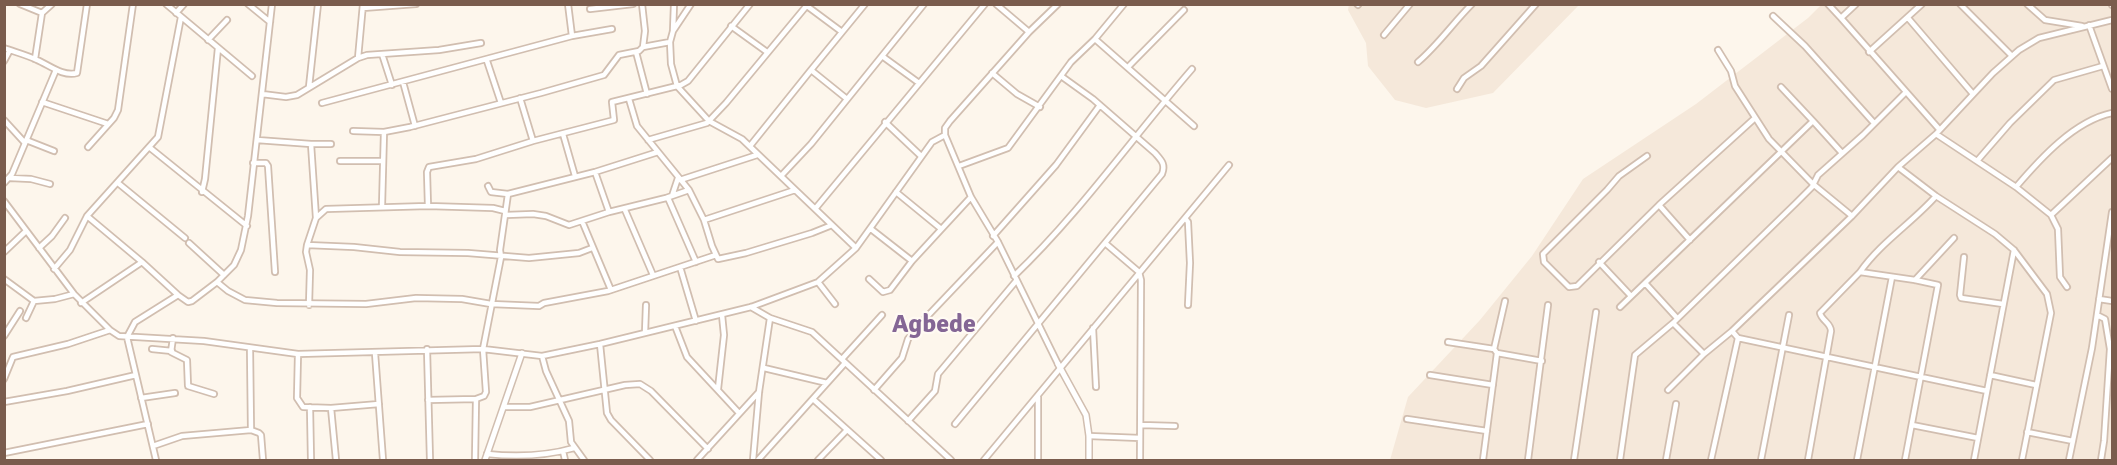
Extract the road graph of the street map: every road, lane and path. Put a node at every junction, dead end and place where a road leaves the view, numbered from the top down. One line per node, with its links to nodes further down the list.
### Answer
1 (20, 4): 35 (street)
2 (52, 4): 35 (street)
3 (87, 4): 74 (street)
4 (133, 4): 107 (street)
5 (166, 4): 36 (street)
6 (184, 4): 36 (street)
7 (248, 4): 43 (street)
8 (272, 4): 43 (street)
9 (318, 4): 83 (street)
10 (416, 4): 32 (street)
11 (568, 4): 51 (street)
12 (633, 4): 33 (street)
13 (642, 4): 56 (street)
14 (674, 4): 47 (street)
15 (692, 4): 47 (street)
16 (750, 4): 44 (street)
17 (865, 4): 48 (street)
18 (924, 4): 64 (street)
19 (985, 4): 80 (street)
20 (996, 4): 49 (street)
21 (1058, 4): 49 (street)
22 (1124, 4): 52 (street)
23 (1410, 4): 50 (street)
24 (1472, 4): 70 (street)
25 (1536, 4): 86 (street)
26 (1828, 4): 39 (street)
27 (1856, 4): 39 (street)
28 (1922, 4): 40 (street)
29 (1960, 4): 65 (street)
30 (2027, 4): 45 (street)
31 (807, 5): 48 (street); 61 (street)
32 (363, 6): 66 (street)
33 (590, 9)
34 (1184, 10): 72 (street)
35 (42, 13): 67 (street)
36 (176, 13): 38 (street)
37 (1773, 16): 106 (street)
38 (181, 17): 53 (street); 124 (street)
39 (1841, 18): 62 (street)
40 (1908, 18): 62 (street); 90 (street)
41 (227, 20): 53 (street)
42 (2112, 20): 45 (street)
43 (270, 22): 88 (street)
44 (731, 26): 61 (street); 82 (street)
45 (2086, 26): 65 (street); 71 (street)
46 (612, 29): 51 (street)
47 (673, 31): 54 (street)
48 (842, 32): 75 (street)
49 (1029, 32): 76 (street)
50 (1384, 35)
51 (572, 36): 69 (street)
52 (1095, 39): 72 (street); 78 (street)
53 (208, 40): 57 (street)
54 (670, 42): 56 (street); 82 (street)
55 (481, 43): 63 (street)
56 (643, 47): 60 (street)
57 (218, 48): 77 (street); 153 (street)
58 (7, 49): 67 (street); 68 (street)
59 (1718, 50): 101 (street)
60 (636, 52): 89 (street); 91 (street)
61 (767, 52): 103 (street)
62 (1869, 52): 87 (street)
63 (382, 54): 66 (street); 81 (street)
64 (882, 56): 80 (street); 93 (street)
65 (2012, 56): 90 (street)
66 (358, 58): 83 (street)
67 (35, 59): 74 (street)
68 (4, 61)
69 (487, 61): 79 (street); 97 (street)
70 (1418, 63)
71 (2103, 66): 85 (street); 135 (street)
72 (1128, 67): 94 (street)
73 (1192, 69): 94 (street)
74 (56, 70): 95 (street)
75 (811, 70): 93 (street); 122 (street)
76 (992, 73): 99 (street); 114 (street)
77 (252, 76)
78 (1061, 76): 98 (street); 99 (street)
79 (403, 82): 81 (street); 108 (street)
80 (919, 83): 105 (street)
81 (392, 85): 96 (street)
82 (677, 86): 89 (street); 103 (street)
83 (309, 87): 88 (street)
84 (1782, 87): 104 (street)
85 (2112, 88)
86 (1457, 89)
87 (1905, 92): 106 (street); 111 (street)
88 (262, 94): 116 (street)
89 (647, 94): 92 (street)
90 (1973, 94): 111 (street)
91 (520, 98): 97 (street); 118 (street)
92 (629, 99): 113 (street); 117 (street)
93 (847, 99): 142 (street)
94 (1165, 100): 109 (street); 115 (street)
95 (42, 102): 107 (street); 119 (street)
96 (322, 103)
97 (501, 103): 108 (street)
98 (1100, 105): 115 (street); 181 (street)
99 (1040, 107): 138 (street)
100 (2112, 113): 150 (street)
101 (1755, 118): 127 (street); 162 (street)
102 (4, 120): 119 (street)
103 (709, 121): 117 (street); 122 (street)
104 (1813, 121): 127 (street); 128 (street)
105 (885, 122): 130 (street); 163 (street)
106 (1874, 123): 128 (street)
107 (108, 124): 123 (street)
108 (415, 126): 112 (street)
109 (1194, 126)
110 (353, 131): 112 (street)
111 (1937, 131): 135 (street); 139 (street)
112 (384, 132): 134 (street)
113 (563, 134): 118 (street); 141 (street)
114 (945, 135): 130 (street); 138 (street)
115 (1135, 137): 187 (street); 210 (street)
116 (257, 140): 120 (street); 136 (street)
117 (648, 140): 126 (street)
118 (533, 141): 161 (street)
119 (25, 142): 125 (street); 143 (street)
120 (311, 144): 121 (street); 172 (street)
121 (332, 144)
122 (750, 146): 129 (street)
123 (88, 147)
124 (149, 147): 146 (street); 153 (street)
125 (54, 152)
126 (658, 152): 140 (street); 144 (street)
127 (1783, 152): 148 (street); 184 (street)
128 (1842, 153): 148 (street)
129 (757, 155): 142 (street); 144 (street)
130 (921, 156): 154 (street)
131 (1647, 156): 202 (street)
132 (2112, 158): 168 (street)
133 (340, 160): 134 (street)
134 (383, 161): 160 (street)
135 (1977, 161): 150 (street)
136 (253, 163): 177 (street); 205 (street)
137 (1229, 165): 173 (street)
138 (959, 166): 158 (street)
139 (1898, 167): 156 (street); 170 (street)
140 (595, 172): 141 (street); 165 (street)
141 (575, 176): 155 (street)
142 (781, 176): 152 (street)
143 (10, 178): 145 (street); 147 (street)
144 (679, 179): 151 (street); 157 (street)
145 (4, 183)
146 (118, 183): 169 (street); 182 (street)
147 (50, 184)
148 (1813, 184): 170 (street); 245 (street)
149 (488, 186): 155 (street)
150 (2016, 187): 168 (street)
151 (689, 190): 157 (street); 174 (street)
152 (795, 190): 163 (street); 174 (street)
153 (202, 192): 177 (street)
154 (896, 192): 178 (street); 179 (street)
155 (508, 194): 167 (street)
156 (1936, 196): 192 (street); 207 (street)
157 (670, 197): 164 (street); 199 (street)
158 (970, 197): 178 (street); 181 (street)
159 (4, 201): 180 (street)
160 (382, 206): 161 (street); 172 (street)
161 (428, 206): 167 (street)
162 (1659, 206): 184 (street); 202 (street)
163 (815, 209): 176 (street)
164 (625, 210): 165 (street); 209 (street)
165 (609, 212): 175 (street)
166 (2112, 212): 195 (street)
167 (505, 213): 175 (street); 196 (street)
168 (2050, 215): 218 (street)
169 (87, 216): 201 (street); 204 (street)
170 (1851, 216): 252 (street)
171 (65, 218): 189 (street)
172 (316, 218): 188 (street)
173 (1185, 218): 206 (street); 233 (street)
174 (704, 220): 194 (street)
175 (582, 221): 190 (street)
176 (832, 225): 191 (street); 194 (street)
177 (247, 226): 208 (street)
178 (940, 228): 200 (street)
179 (871, 229): 191 (street); 200 (street)
180 (26, 231): 189 (street); 193 (street)
181 (993, 236): 185 (street)
182 (185, 238)
183 (1954, 238): 214 (street)
184 (1690, 240): 217 (street)
185 (998, 242): 210 (street); 289 (street)
186 (189, 243): 208 (street)
187 (1105, 243): 206 (street); 248 (street)
188 (307, 245): 196 (street); 231 (street)
189 (39, 248): 204 (street)
190 (592, 248): 196 (street); 219 (street)
191 (856, 248): 216 (street)
192 (2014, 250): 230 (street); 284 (street)
193 (4, 252)
194 (716, 255): 199 (street)
195 (2106, 256): 198 (street); 223 (street)
196 (501, 257): 228 (street)
197 (1965, 257): 230 (street)
198 (2112, 257)
199 (696, 261): 203 (street)
200 (912, 261): 213 (street)
201 (142, 262): 221 (street); 227 (street)
202 (1599, 262): 222 (street)
203 (680, 267): 209 (street); 246 (street)
204 (54, 269): 220 (street)
205 (275, 272)
206 (1139, 272): 250 (street); 312 (street)
207 (1860, 272): 211 (street); 272 (street)
208 (224, 275): 215 (street)
209 (653, 275): 219 (street)
210 (1015, 278): 248 (street); 309 (street)
211 (1892, 278): 214 (street); 277 (street)
212 (4, 279): 224 (street)
213 (869, 279)
214 (1915, 280): 281 (street)
215 (218, 282): 221 (street); 231 (street)
216 (818, 282): 229 (street); 235 (street)
217 (1646, 283): 222 (street); 245 (street)
218 (2067, 287)
219 (611, 290): 228 (street)
220 (74, 294): 224 (street); 227 (street)
221 (178, 295): 255 (street)
222 (1631, 296): 236 (street)
223 (2099, 299): 226 (street); 242 (street)
224 (34, 301): 243 (street)
225 (1505, 301): 266 (street)
226 (2112, 301)
227 (81, 303): 251 (street)
228 (491, 304): 231 (street); 264 (street)
229 (835, 304)
230 (2003, 304): 280 (street)
231 (309, 305)
232 (646, 305): 254 (street)
233 (1188, 305)
234 (1548, 305): 273 (street)
235 (751, 307): 239 (street); 244 (street)
236 (1620, 307)
237 (20, 311): 253 (street)
238 (1596, 312): 351 (street)
239 (722, 315): 246 (street); 287 (street)
240 (882, 315): 274 (street)
241 (1789, 315): 261 (street)
242 (2097, 315): 322 (street); 362 (street)
243 (26, 318)
244 (770, 318): 274 (street); 276 (street)
245 (1677, 318): 247 (street)
246 (696, 321): 249 (street)
247 (1673, 323): 270 (street); 352 (street)
248 (1037, 325): 275 (street); 311 (street)
249 (675, 326): 254 (street); 287 (street)
250 (1093, 328): 275 (street); 286 (street)
251 (110, 330): 255 (street); 282 (street)
252 (1732, 331): 257 (street); 270 (street)
253 (5, 333)
254 (645, 333): 259 (street)
255 (127, 337): 256 (street); 278 (street)
256 (173, 338): 260 (street); 265 (street)
257 (1738, 338): 261 (street); 354 (street)
258 (1448, 342): 266 (street)
259 (600, 344): 271 (street); 288 (street)
260 (250, 348): 269 (street); 315 (street)
261 (1781, 348): 272 (street); 355 (street)
262 (152, 349): 265 (street)
263 (427, 349): 264 (street); 267 (street); 299 (street)
264 (483, 349): 268 (street); 297 (street)
265 (172, 351): 294 (street)
266 (1496, 351): 273 (street); 285 (street)
267 (375, 353): 269 (street); 302 (street)
268 (522, 353): 271 (street); 305 (street)
269 (298, 354): 304 (street)
270 (1704, 354): 290 (street)
271 (542, 356): 300 (street)
272 (1827, 358): 277 (street); 356 (street)
273 (1542, 360): 350 (street)
274 (843, 361): 283 (street); 289 (street)
275 (1059, 366): 295 (street); 319 (street)
276 (764, 368): 283 (street); 292 (street)
277 (1874, 368): 281 (street); 357 (street)
278 (136, 375): 296 (street); 301 (street)
279 (1430, 375): 285 (street)
280 (1990, 375): 284 (street); 291 (street)
281 (1921, 377): 291 (street); 313 (street)
282 (4, 379)
283 (827, 384): 298 (street)
284 (2036, 385): 318 (street)
285 (1493, 386): 317 (street)
286 (1096, 387)
287 (718, 389): 307 (street)
288 (606, 390): 300 (street); 325 (street); 338 (street)
289 (874, 390): 309 (street)
290 (1668, 390)
291 (1987, 391): 321 (street)
292 (759, 392): 307 (street); 340 (street)
293 (176, 393): 296 (street)
294 (214, 394)
295 (1038, 396): 345 (street); 346 (street)
296 (141, 398): 310 (street)
297 (476, 399): 299 (street); 335 (street)
298 (813, 399): 316 (street); 341 (street)
299 (428, 400): 334 (street)
300 (560, 400): 305 (street); 324 (street)
301 (4, 402)
302 (379, 404): 306 (street); 333 (street)
303 (1676, 404): 353 (street)
304 (310, 407): 306 (street); 331 (street)
305 (504, 407): 328 (street)
306 (331, 408): 332 (street)
307 (739, 413): 325 (street)
308 (1407, 419): 317 (street)
309 (908, 421): 344 (street)
310 (148, 424): 323 (street); 327 (street)
311 (956, 424)
312 (1141, 425): 314 (street); 320 (street)
313 (1912, 425): 321 (street); 358 (street)
314 (1174, 426)
315 (251, 430): 323 (street); 330 (street)
316 (847, 430): 342 (street); 343 (street)
317 (1487, 431): 349 (street)
318 (2027, 432): 322 (street); 360 (street)
319 (1089, 436): 320 (street); 347 (street)
320 (1140, 438): 348 (street)
321 (1978, 438): 359 (street)
322 (2073, 441): 361 (street)
323 (153, 446): 329 (street)
324 (574, 447): 326 (street); 337 (street)
325 (708, 449): 339 (street)
326 (563, 451): 328 (street); 336 (street)
327 (4, 453)
328 (486, 459)
329 (156, 460)
330 (263, 460)
331 (311, 460)
332 (336, 460)
333 (383, 460)
334 (430, 460)
335 (475, 460)
336 (565, 460)
337 (584, 460)
338 (650, 460)
339 (697, 460)
340 (753, 460)
341 (758, 460)
342 (818, 460)
343 (880, 460)
344 (951, 460)
345 (984, 460)
346 (1038, 460)
347 (1089, 460)
348 (1140, 460)
349 (1483, 460)
350 (1528, 460)
351 (1574, 460)
352 (1620, 460)
353 (1666, 460)
354 (1711, 460)
355 (1761, 460)
356 (1808, 460)
357 (1857, 460)
358 (1905, 460)
359 (1974, 460)
360 (2022, 460)
361 (2069, 460)
362 (2101, 460)

